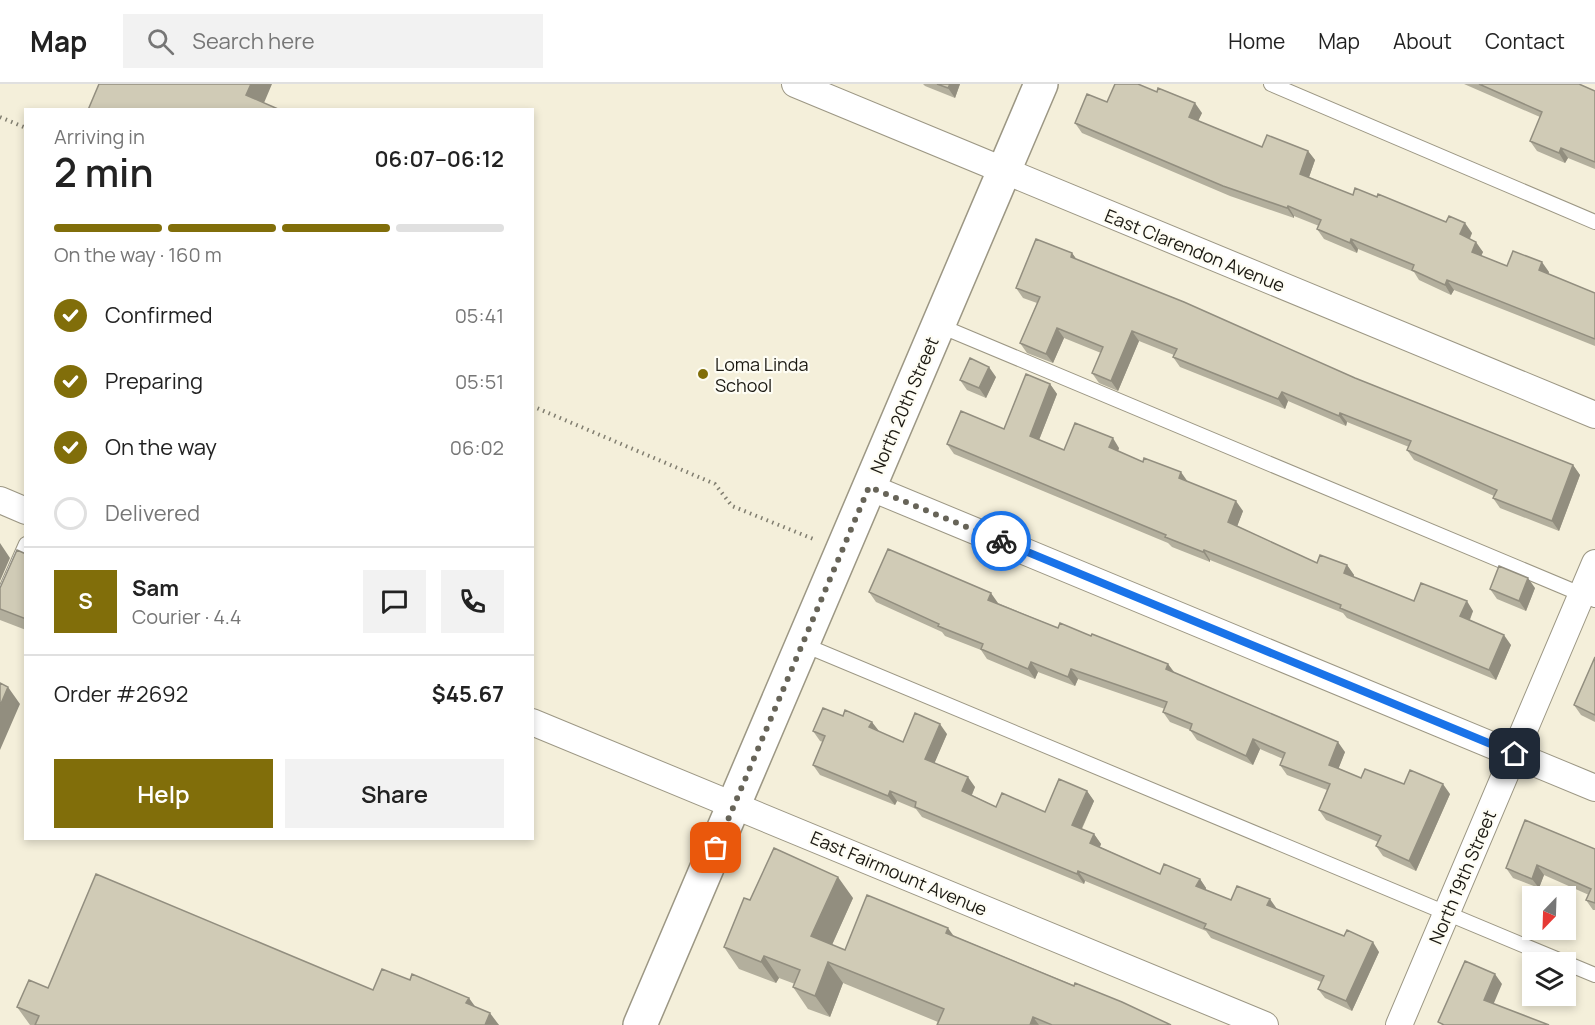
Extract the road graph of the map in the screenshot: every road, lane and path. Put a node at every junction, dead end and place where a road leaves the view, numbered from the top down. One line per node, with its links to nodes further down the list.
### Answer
1 (795, 84): 6 (street, East Clarendon Avenue)
2 (1041, 84): 6 (street, North 20th Street)
3 (1271, 84): 7 (lane)
4 (0, 117): 5 (path)
5 (24, 127)
6 (1003, 171): 8 (street, North 20th Street); 10 (street, East Clarendon Avenue)
7 (1595, 222)
8 (938, 325): 11 (street, North 20th Street); 17 (lane)
9 (534, 407): 14 (path)
10 (1595, 415)
11 (869, 487): 19 (street, North 20th Street); 21 (street)
12 (0, 500): 13 (street)
13 (24, 510)
14 (821, 542)
15 (24, 549): 18 (lane)
16 (1595, 563): 17 (street, North 19th Street)
17 (1588, 597): 21 (street, North 19th Street)
18 (0, 603)
19 (802, 644): 23 (street, North 20th Street); 24 (lane)
20 (534, 723): 23 (street, East Fairmount Avenue)
21 (1515, 754): 22 (street); 24 (street, North 19th Street)
22 (1595, 788)
23 (735, 805): 28 (street, North 20th Street); 29 (street, East Fairmount Avenue)
24 (1446, 914): 25 (lane); 30 (street, North 19th Street)
25 (1539, 952)
26 (1576, 967): 27 (lane)
27 (1595, 975)
28 (640, 1025)
29 (1265, 1025)
30 (1399, 1025)

